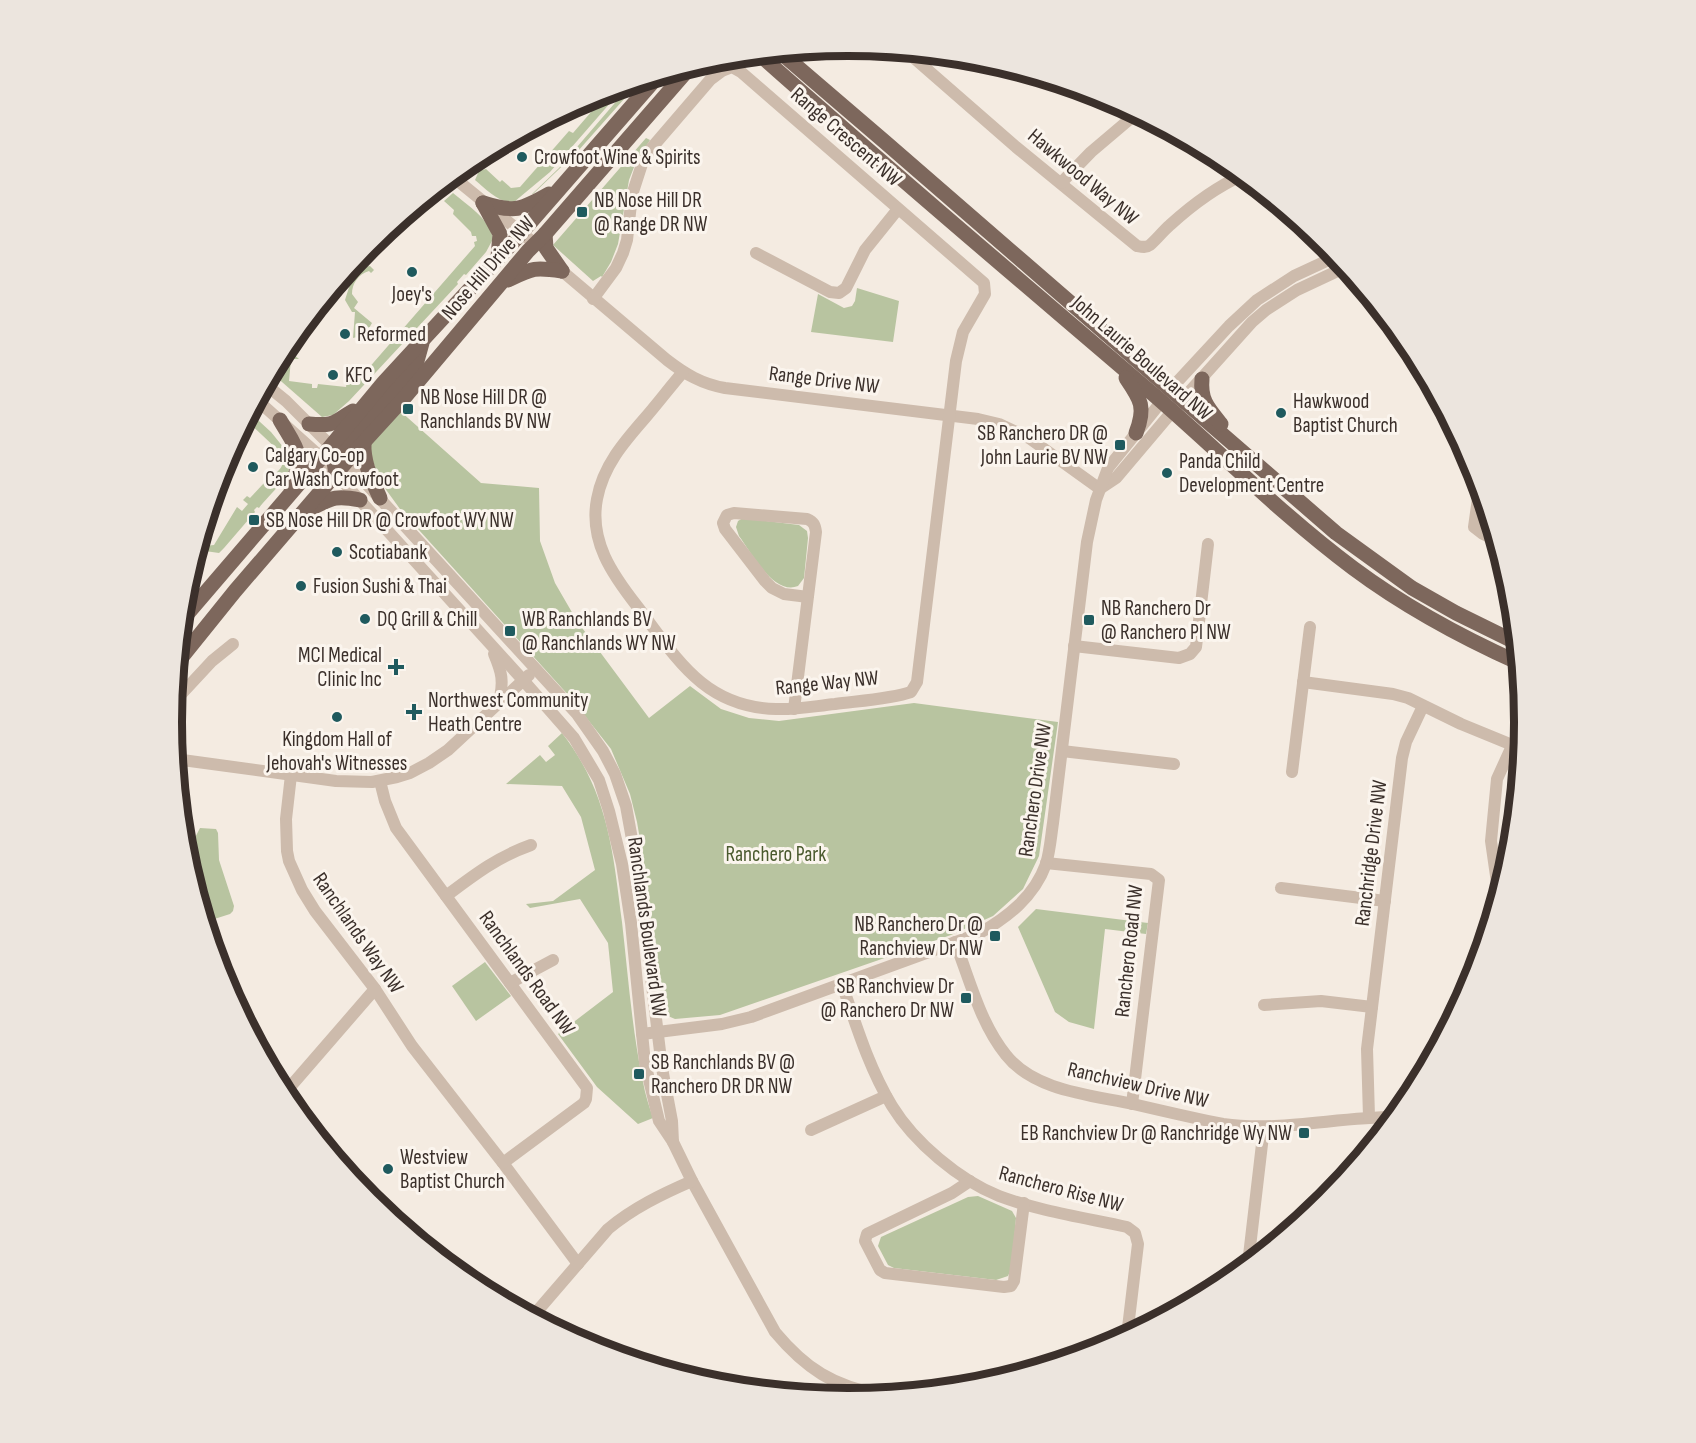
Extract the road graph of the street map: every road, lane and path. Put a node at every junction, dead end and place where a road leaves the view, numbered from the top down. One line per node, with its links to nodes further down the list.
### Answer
1 (790, 58): 5 (main road)
2 (787, 59): 5 (main road, John Laurie Boulevard NW)
3 (915, 59): 11 (street, Hawkwood Way NW)
4 (766, 61): 27 (main road, John Laurie Boulevard NW)
5 (796, 66): 31 (main road, John Laurie Boulevard NW)
6 (682, 77): 16 (main road, Nose Hill Drive NW)
7 (649, 86): 12 (main road, Nose Hill Drive NW)
8 (1131, 118): 11 (street)
9 (1234, 180): 11 (street, Hawkwood Way NW)
10 (459, 182): 13 (street)
11 (1061, 183)
12 (559, 188): 13 (main road); 15 (main road, Nose Hill Drive NW)
13 (483, 203): 15 (street); 18 (main road)
14 (898, 209): 17 (street); 23 (street, Range Crescent NW); 34 (street, Range Crescent NW)
15 (521, 233): 16 (street); 18 (main road, Nose Hill Drive NW)
16 (540, 239): 20 (main road); 22 (main road, Nose Hill Drive NW)
17 (756, 253)
18 (498, 257): 26 (main road, Nose Hill Drive NW)
19 (1328, 260): 24 (street)
20 (562, 271): 22 (main road); 23 (street, Range Drive NW)
21 (1338, 271): 25 (street)
22 (500, 284): 39 (main road, Nose Hill Drive NW)
23 (593, 298): 28 (street, Range Drive NW)
24 (1257, 300): 25 (street); 31 (street)
25 (1266, 310): 29 (street)
26 (422, 340): 33 (main road, Nose Hill Drive NW); 40 (main road)
27 (1116, 363): 31 (main road, John Laurie Boulevard NW); 37 (main road)
28 (682, 372): 34 (street, Range Drive NW); 65 (street, Range Way NW)
29 (1202, 379): 31 (street); 38 (main road)
30 (271, 389): 36 (street)
31 (1172, 401): 37 (street, Ranchero Drive NW); 38 (main road, John Laurie Boulevard NW); 42 (street); 58 (main road, John Laurie Boulevard NW)
32 (262, 405): 35 (street)
33 (364, 405): 36 (main road); 40 (main road, Nose Hill Drive NW)
34 (950, 416): 42 (street, Range Drive NW); 65 (street, Range Way NW)
35 (280, 420): 40 (street); 46 (main road)
36 (309, 424): 40 (street)
37 (1136, 434): 42 (street, Ranchero Drive NW)
38 (1227, 437): 53 (main road, John Laurie Boulevard NW)
39 (364, 443): 40 (main road, Nose Hill Drive NW); 43 (main road)
40 (334, 455): 41 (main road, Nose Hill Drive NW); 41 (street, Ranchlands Boulevard NW); 43 (street, Ranchlands Boulevard NW); 46 (main road, Nose Hill Drive NW)
41 (336, 474): 44 (street, Ranchlands Boulevard NW); 47 (main road, Nose Hill Drive NW)
42 (1100, 489): 56 (street, Ranchero Drive NW)
43 (380, 498): 59 (street, Ranchlands Boulevard NW)
44 (360, 500): 47 (main road); 54 (street, Ranchlands Boulevard NW)
45 (1477, 503): 48 (street)
46 (276, 511): 51 (main road, Nose Hill Drive NW)
47 (302, 513): 57 (main road, Nose Hill Drive NW)
48 (1487, 536)
49 (1208, 544): 56 (street)
50 (808, 597): 50 (street); 65 (street)
51 (192, 608)
52 (1310, 627): 61 (street)
53 (1508, 639)
54 (489, 643): 60 (street, Ranchlands Boulevard NW); 63 (street)
55 (233, 644): 62 (street)
56 (1074, 646): 67 (street, Ranchero Drive NW)
57 (186, 652)
58 (1511, 659)
59 (535, 669): 60 (street); 87 (street, Ranchlands Boulevard NW)
60 (524, 680): 63 (street); 88 (street, Ranchlands Boulevard NW)
61 (1303, 682): 64 (street); 71 (street)
62 (183, 693)
63 (499, 702): 73 (street)
64 (1423, 706): 66 (street); 79 (street, Ranchridge Drive NW)
65 (794, 709)
66 (1513, 746)
67 (1062, 751): 70 (street); 75 (street, Ranchero Drive NW)
68 (1513, 754): 76 (street)
69 (183, 760): 72 (street)
70 (1174, 765)
71 (1292, 772)
72 (291, 775): 73 (street); 84 (street, Ranchlands Way NW)
73 (380, 781): 78 (street, Ranchlands Road NW)
74 (531, 845): 78 (street)
75 (1046, 863): 80 (street, Ranchero Drive NW); 91 (street, Ranchero Road NW)
76 (1496, 874)
77 (1281, 888): 79 (street)
78 (446, 896): 82 (street, Ranchlands Road NW)
79 (1385, 901): 86 (street, Ranchridge Drive NW)
80 (955, 942): 83 (street, Ranchero Drive NW); 91 (street, Ranchview Drive NW)
81 (554, 960): 82 (street)
82 (510, 983): 97 (street, Ranchlands Road NW)
83 (842, 984): 87 (street, Ranchero Drive NW); 90 (street, Ranchero Rise NW)
84 (375, 989): 89 (street); 97 (street, Ranchlands Way NW)
85 (1264, 1005): 86 (street)
86 (1372, 1006): 92 (street, Ranchridge Drive NW)
87 (658, 1031): 88 (street, Ranchero Drive NW); 96 (street, Ranchlands Boulevard NW)
88 (642, 1034): 96 (street, Ranchlands Boulevard NW)
89 (291, 1086)
90 (886, 1095): 95 (street); 99 (street, Ranchero Rise NW)
91 (1132, 1104): 94 (street, Ranchview Drive NW)
92 (1369, 1117): 93 (street, Ranchview Drive NW); 94 (street, Ranchview Drive NW)
93 (1383, 1117)
94 (1264, 1127): 101 (street)
95 (811, 1130)
96 (673, 1142): 98 (street, Ranchlands Boulevard NW)
97 (503, 1163): 102 (street, Ranchlands Way NW)
98 (692, 1181): 102 (street); 105 (street, Ranchlands Boulevard NW)
99 (970, 1181): 100 (street, Ranchero Rise NW); 100 (street)
100 (1024, 1203): 104 (street, Ranchero Rise NW)
101 (1249, 1253)
102 (578, 1264): 103 (street)
103 (538, 1311)
104 (1127, 1326)
105 (853, 1388)

